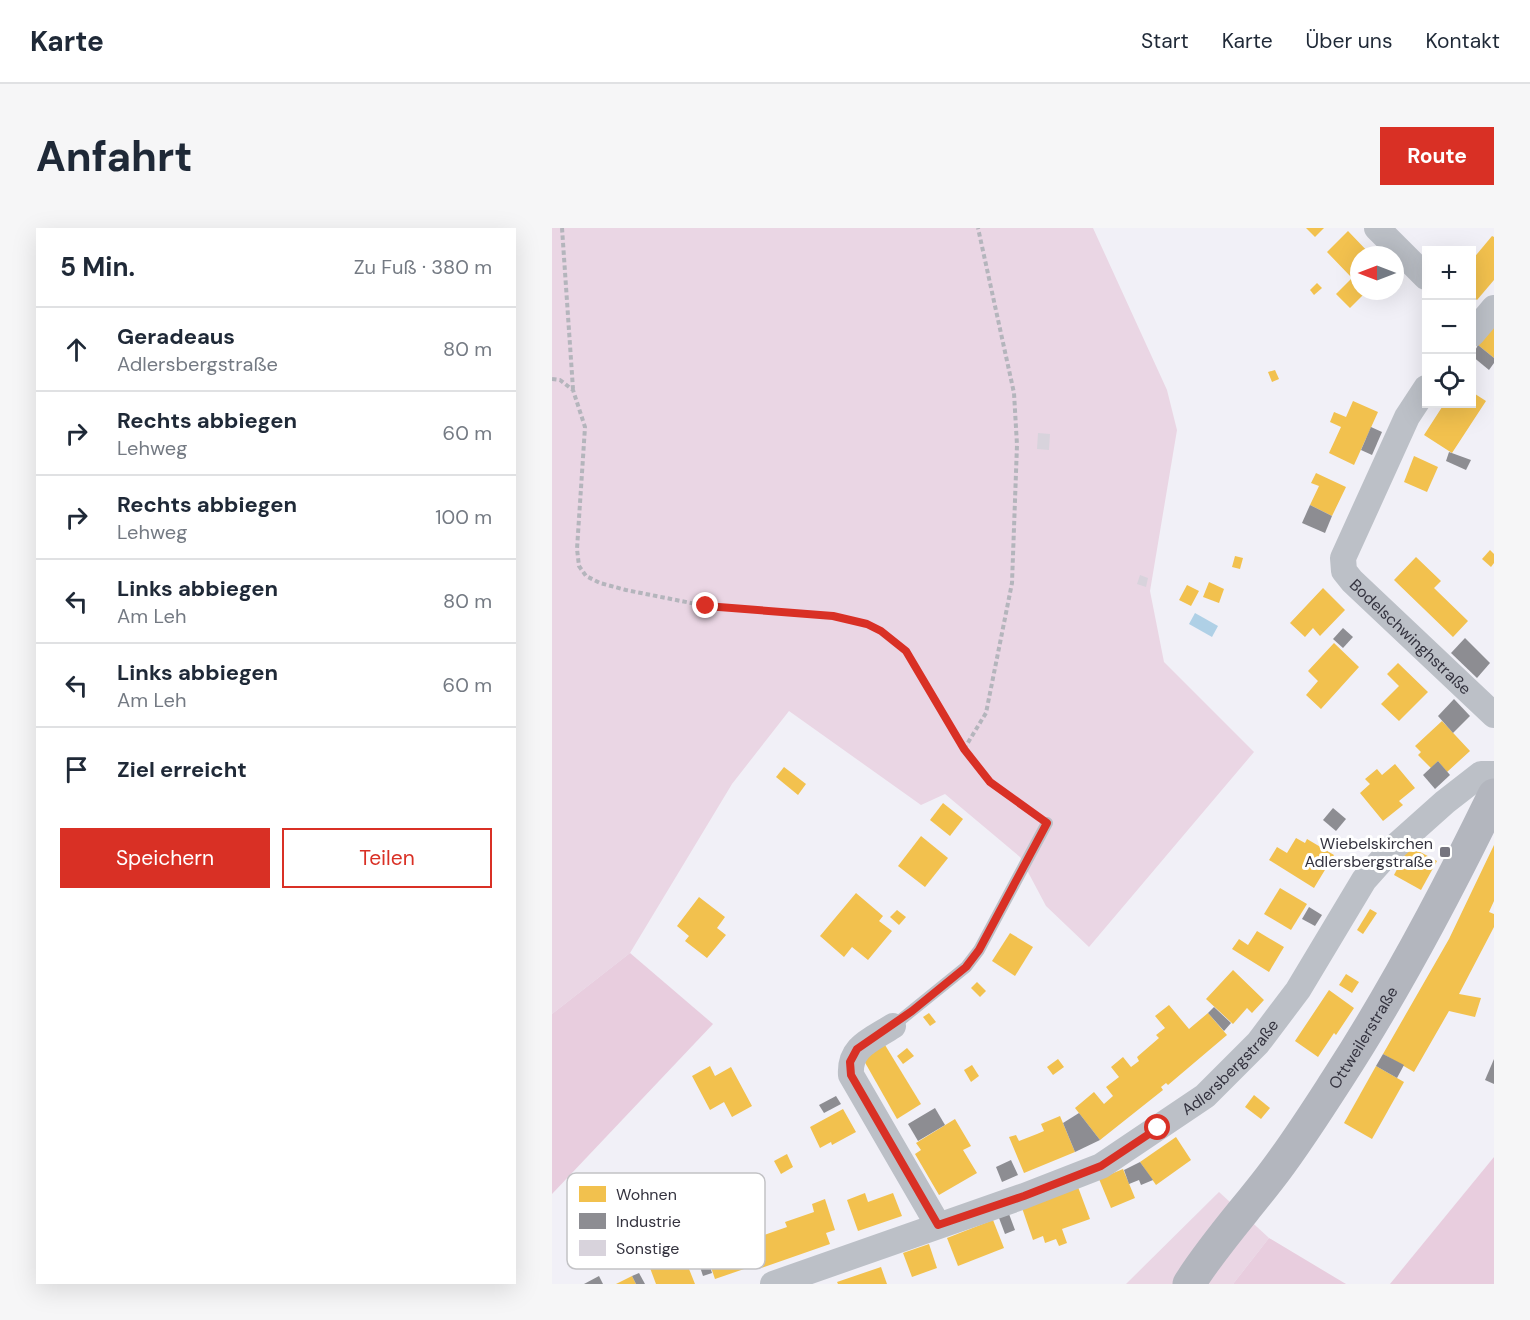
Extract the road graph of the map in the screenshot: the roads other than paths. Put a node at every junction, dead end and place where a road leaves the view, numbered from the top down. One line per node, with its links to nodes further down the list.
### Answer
1 (1377, 228): 2 (street)
2 (1422, 273)
3 (1422, 394): 4 (street, Bodelschwinghstraße)
4 (1494, 715)
5 (1494, 774): 9 (street, Adlersbergstraße)
6 (1494, 795): 10 (main road, Ottweilerstraße)
7 (1047, 823): 8 (lane)
8 (893, 1026): 9 (street)
9 (938, 1225): 11 (street, Adlersbergstraße)
10 (1190, 1277)
11 (773, 1284)

